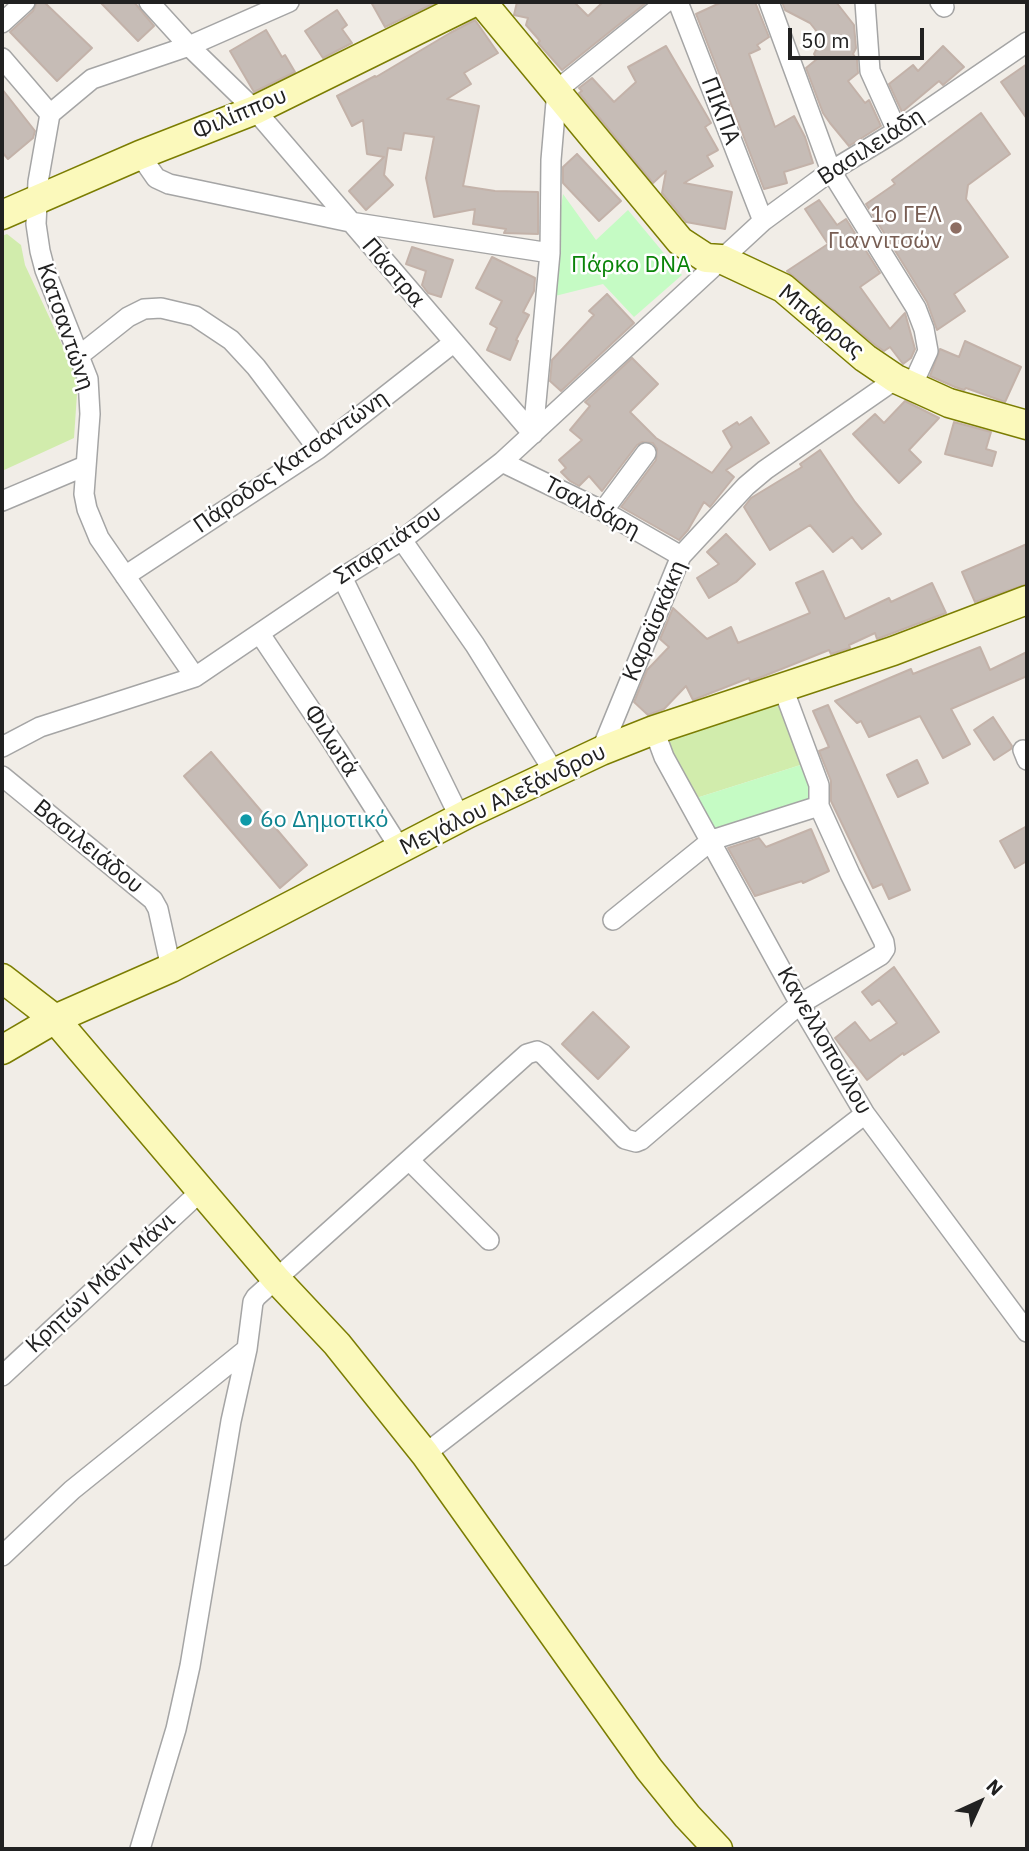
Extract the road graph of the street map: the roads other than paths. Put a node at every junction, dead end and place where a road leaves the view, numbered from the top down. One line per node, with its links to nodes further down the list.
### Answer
1 (25, 2): 10 (street)
2 (149, 2): 12 (street)
3 (289, 2): 12 (street)
4 (474, 2): 15 (street, Φιλίππου)
5 (666, 2): 14 (street)
6 (677, 2): 22 (street, ΠΙΚΠΑ)
7 (769, 2): 19 (street)
8 (864, 2): 17 (street)
9 (496, 9): 14 (street, Μπάφρας)
10 (2, 23)
11 (1027, 42): 17 (street, Βασιλειάδη)
12 (189, 46): 15 (street, Πάστρα); 16 (street)
13 (2, 58): 16 (street)
14 (557, 90): 24 (street); 25 (street, Μπάφρας)
15 (256, 110): 18 (street, Φιλίππου); 23 (street, Πάστρα)
16 (50, 114): 20 (street, Κατσαντώνη)
17 (897, 131): 19 (street, Βασιλειάδη)
18 (140, 155): 20 (street, Φιλίππου); 23 (street)
19 (831, 171): 22 (street, Βασιλειάδη); 28 (street)
20 (35, 201): 21 (street, Φιλίππου); 27 (street, Κατσαντώνη)
21 (2, 215)
22 (763, 221): 25 (street, Βασιλειάδη)
23 (350, 222): 24 (street); 26 (street, Πάστρα)
24 (550, 253): 30 (street)
25 (721, 259): 28 (street, Μπάφρας); 30 (street, Σπαρτιάτου)
26 (453, 343): 30 (street, Πάστρα); 31 (street, Πάροδος Κατσαντώνη)
27 (80, 355): 31 (street); 34 (street, Κατσαντώνη)
28 (904, 382): 29 (street, Μπάφρας); 38 (street, Καραϊσκάκη)
29 (1027, 425)
30 (533, 434): 33 (street, Σπαρτιάτου)
31 (318, 449): 39 (street, Πάροδος Κατσαντώνη)
32 (646, 453): 36 (street)
33 (502, 462): 36 (street, Τσαλδάρη); 37 (street, Σπαρτιάτου)
34 (85, 466): 35 (street); 39 (street, Κατσαντώνη)
35 (2, 501)
36 (603, 511): 38 (street, Τσαλδάρη)
37 (402, 540): 40 (street, Σπαρτιάτου); 48 (street)
38 (681, 556): 47 (street, Καραϊσκάκη)
39 (125, 576): 43 (street, Κατσαντώνη)
40 (342, 577): 42 (street, Σπαρτιάτου); 51 (street)
41 (1027, 600): 44 (street, Μεγάλου Αλεξάνδρου)
42 (260, 634): 43 (street, Σπαρτιάτου); 53 (street, Φιλωτά)
43 (195, 677): 46 (street, Σπαρτιάτου)
44 (783, 688): 45 (street, Μεγάλου Αλεξάνδρου); 50 (street)
45 (654, 730): 47 (street, Μεγάλου Αλεξάνδρου); 52 (street, Κανελλοπούλου)
46 (2, 747)
47 (601, 751): 48 (street, Μεγάλου Αλεξάνδρου)
48 (554, 772): 51 (street, Μεγάλου Αλεξάνδρου)
49 (2, 776): 55 (street, Βασιλειάδου)
50 (819, 806): 52 (street); 57 (street)
51 (460, 818): 53 (street, Μεγάλου Αλεξάνδρου)
52 (712, 840): 54 (street); 57 (street, Κανελλοπούλου)
53 (401, 849): 55 (street, Μεγάλου Αλεξάνδρου)
54 (613, 920)
55 (172, 968): 58 (street, Μεγάλου Αλεξάνδρου)
56 (2, 978): 58 (street)
57 (800, 1004): 60 (street, Κανελλοπούλου); 61 (street)
58 (55, 1018): 59 (street, Μεγάλου Αλεξάνδρου); 62 (street)
59 (2, 1050)
60 (865, 1114): 65 (street, Κανελλοπούλου); 68 (street)
61 (409, 1160): 63 (street); 64 (street)
62 (201, 1191): 64 (street); 67 (street, Κρητών Μάνι Μάνι)
63 (489, 1240)
64 (276, 1279): 66 (street); 68 (street)
65 (1027, 1332)
66 (247, 1349): 69 (street); 70 (street)
67 (2, 1376)
68 (425, 1454): 71 (street)
69 (2, 1556)
70 (140, 1849)
71 (718, 1849)

